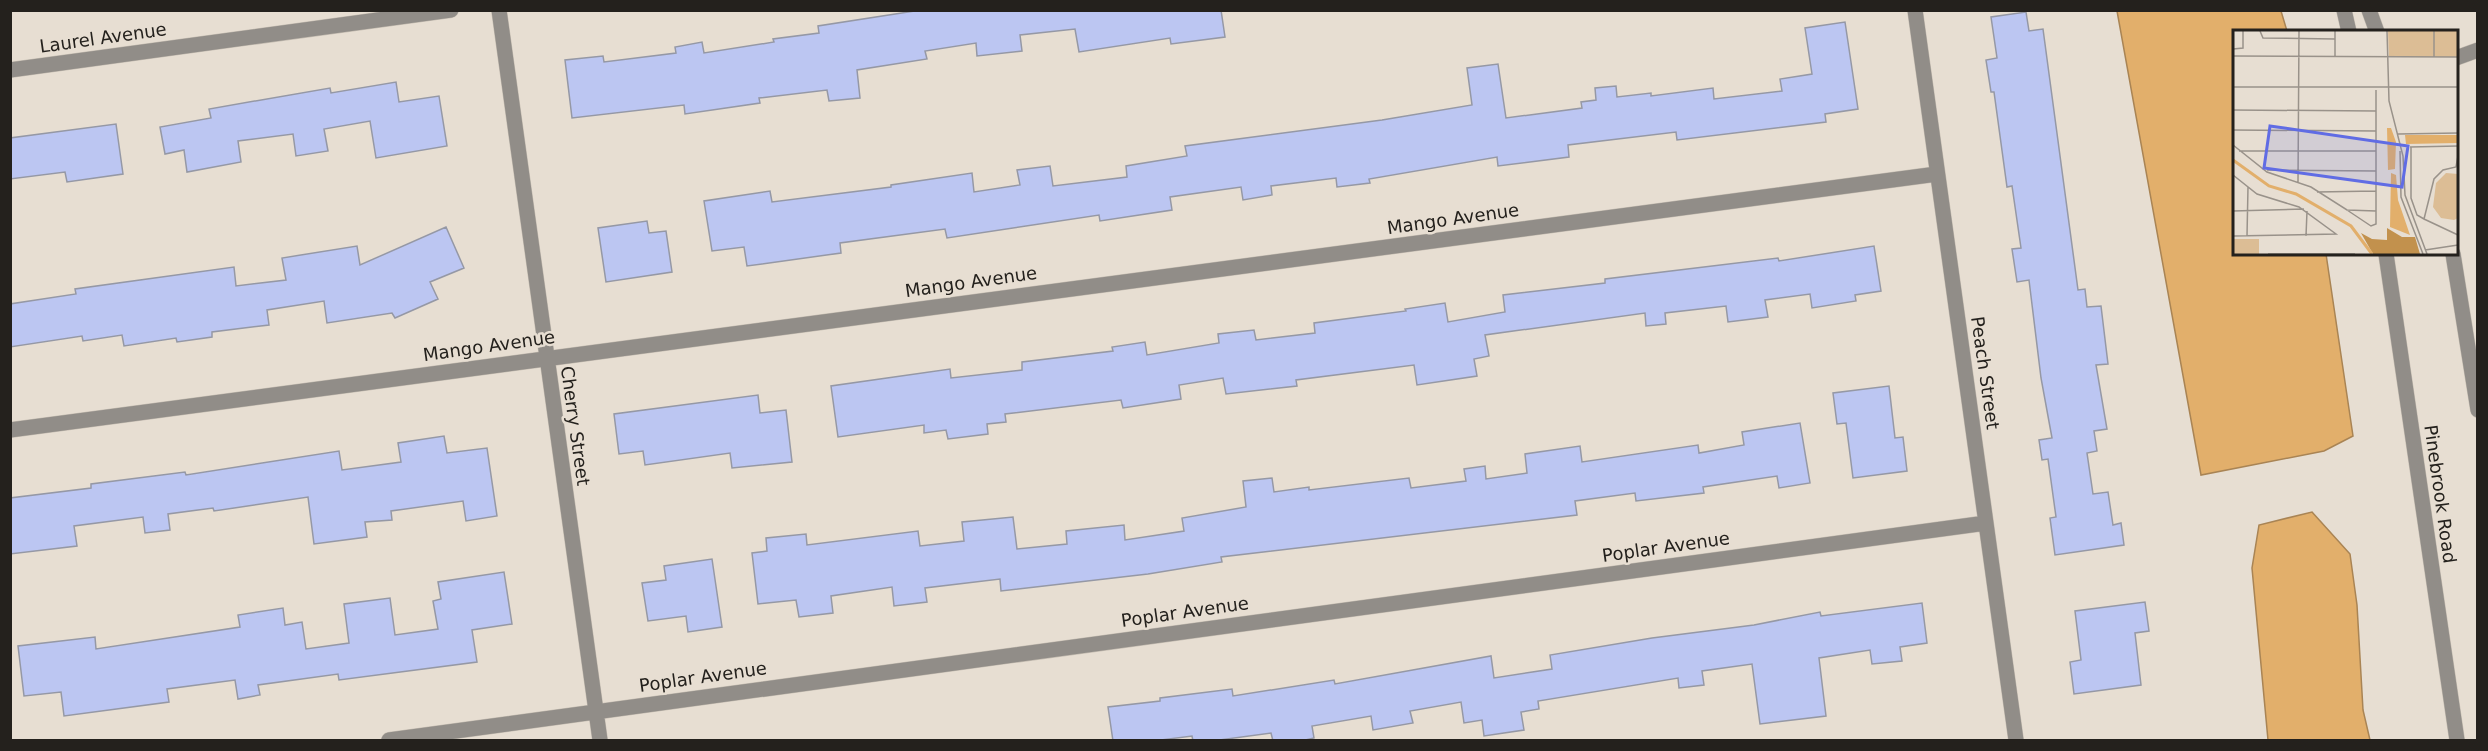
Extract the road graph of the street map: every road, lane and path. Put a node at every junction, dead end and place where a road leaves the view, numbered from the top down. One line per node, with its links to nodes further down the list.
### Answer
1 (451, 10): 10 (street, Laurel Avenue)
2 (499, 10): 14 (street, Cherry Street)
3 (1915, 10): 11 (street, Peach Street)
4 (2344, 10): 6 (street)
5 (2369, 10): 7 (street)
6 (2349, 30)
7 (2376, 30)
8 (2478, 50): 9 (street)
9 (2458, 57)
10 (10, 70)
11 (1937, 174): 14 (street, Mango Avenue); 17 (street, Peach Street)
12 (2386, 255): 22 (street, Pinebrook Road)
13 (2453, 255): 15 (street)
14 (546, 358): 16 (street, Mango Avenue); 18 (street, Cherry Street)
15 (2478, 410)
16 (10, 430)
17 (1986, 523): 18 (street, Poplar Avenue); 21 (street, Peach Street)
18 (596, 712): 19 (street, Poplar Avenue); 20 (street, Cherry Street)
19 (389, 741)
20 (600, 741)
21 (2016, 741)
22 (2457, 741)

